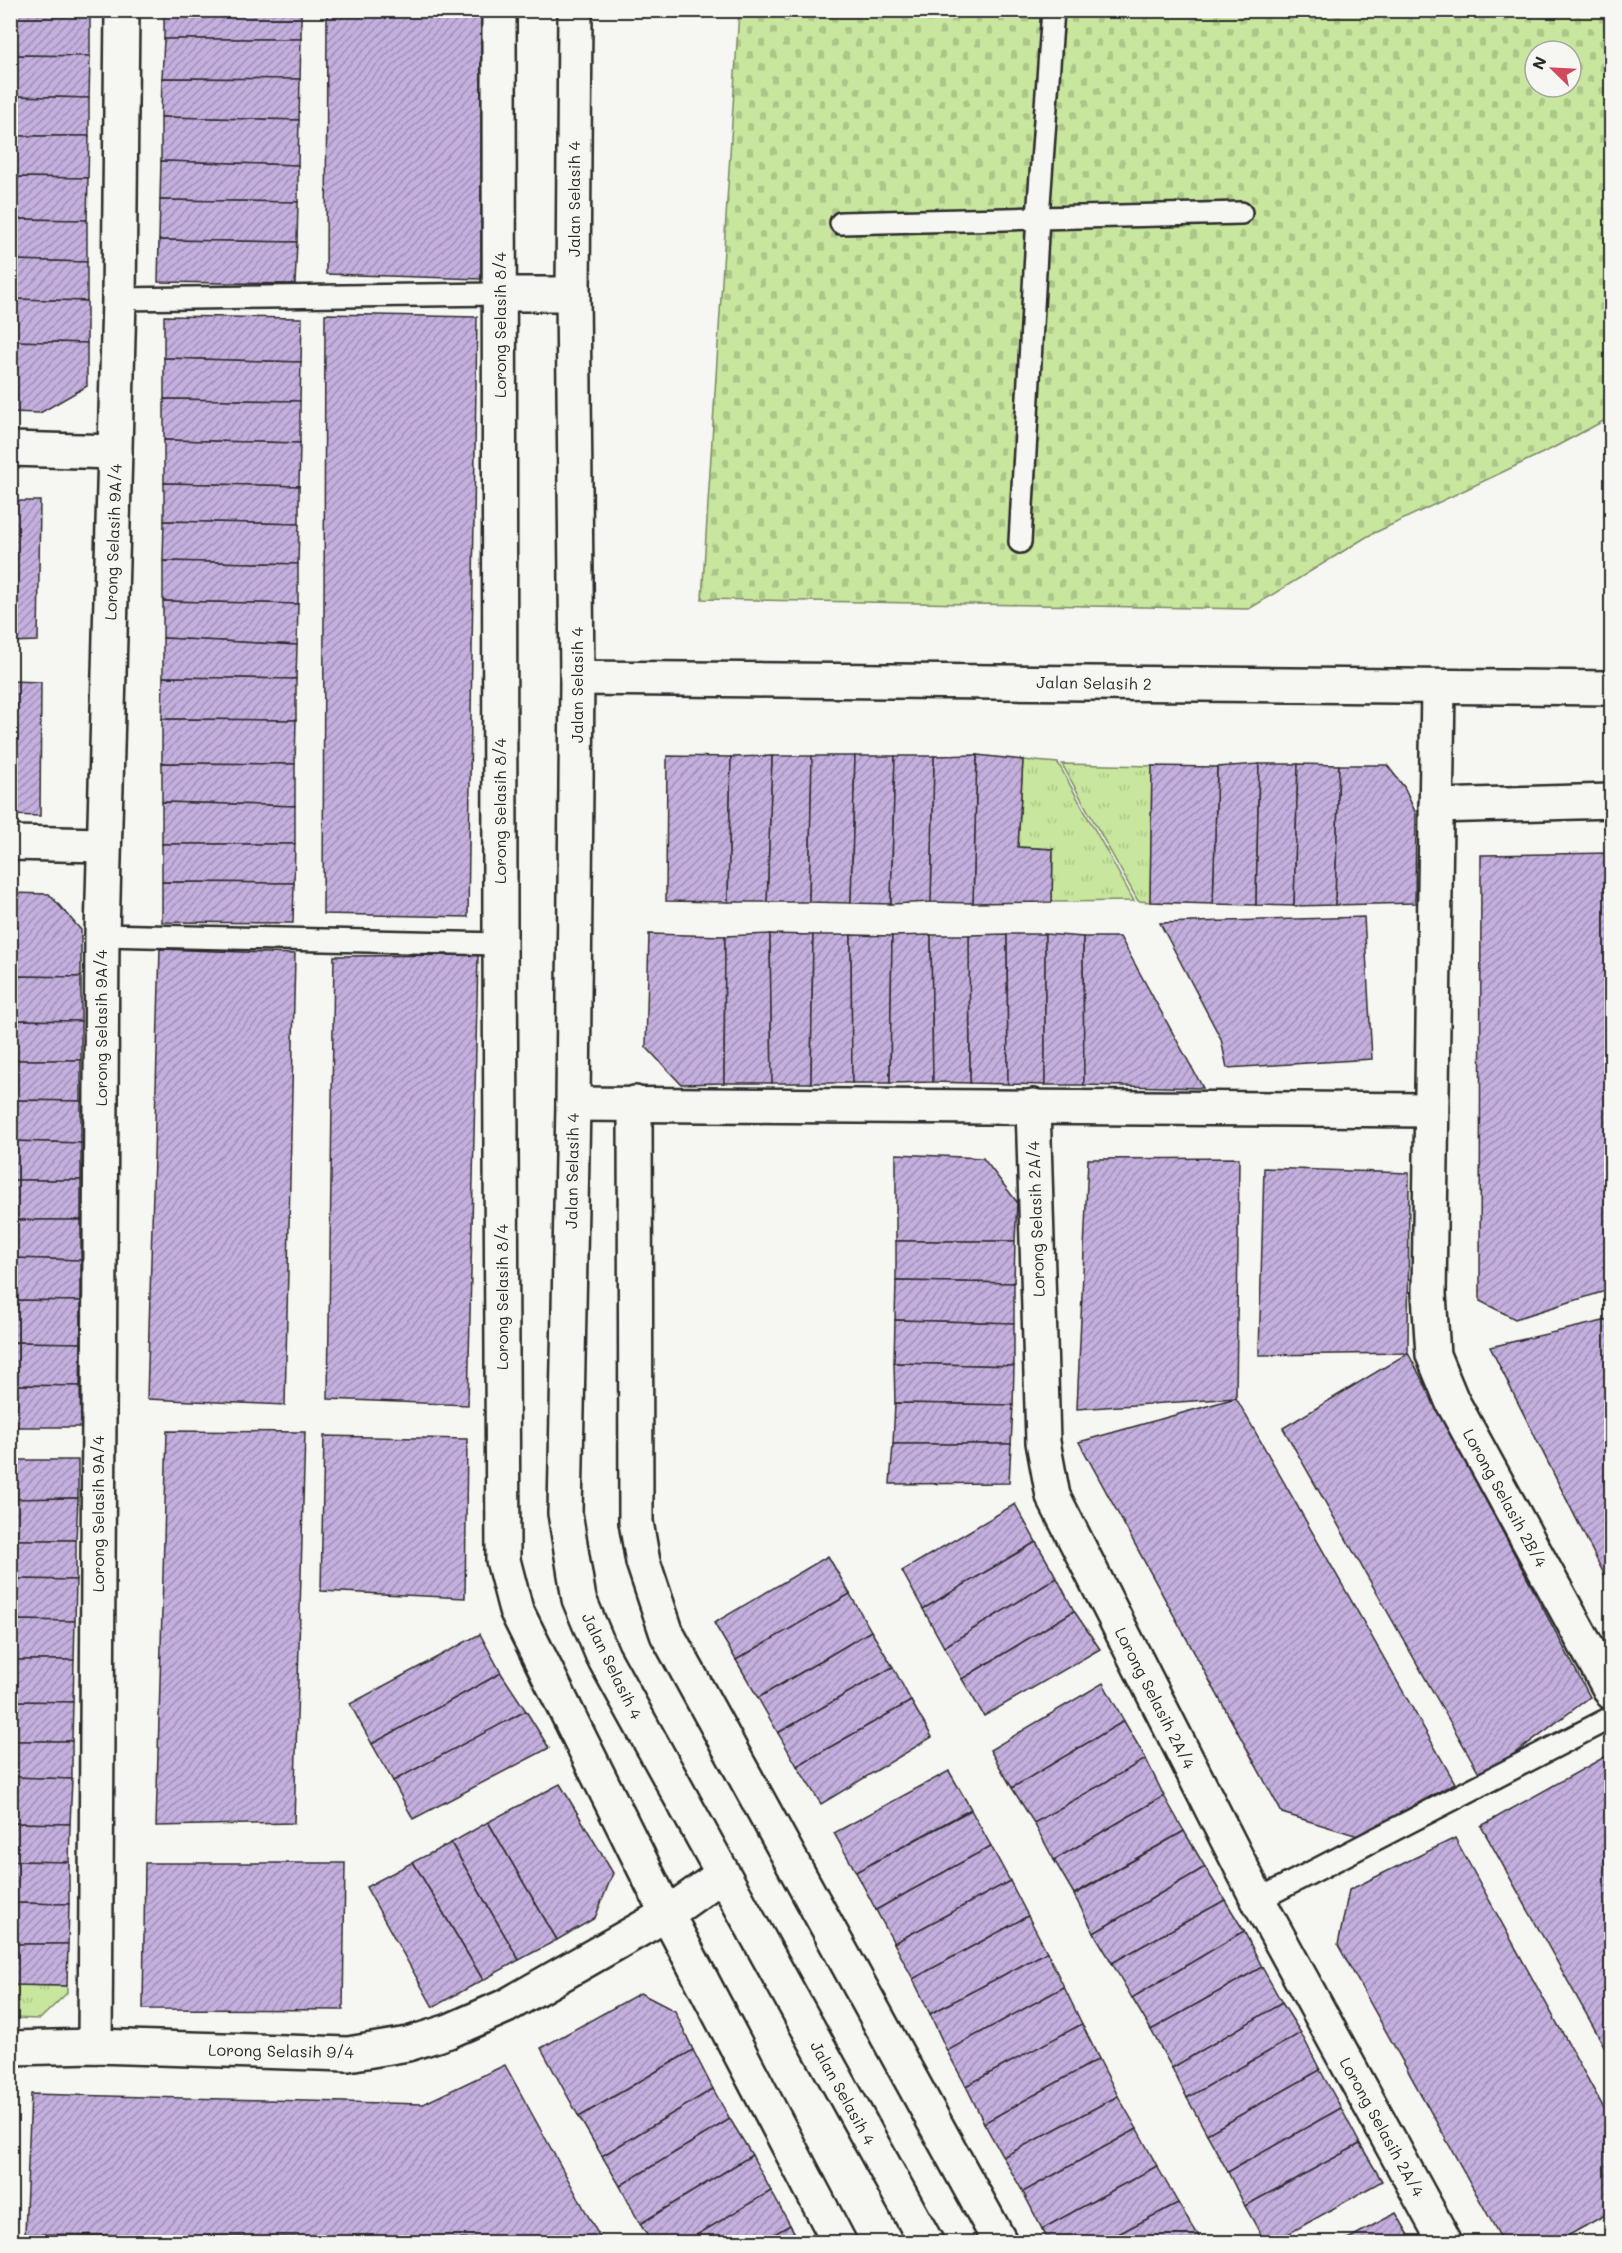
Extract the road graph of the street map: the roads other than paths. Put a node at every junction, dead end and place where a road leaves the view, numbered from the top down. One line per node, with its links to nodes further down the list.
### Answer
1 (122, 10): 10 (street, Lorong Selasih 9A/4)
2 (499, 10): 8 (street, Lorong Selasih 8/4)
3 (575, 10): 9 (street, Jalan Selasih 4)
4 (1053, 10): 6 (lane)
5 (1241, 213): 6 (lane)
6 (1038, 218): 7 (lane); 13 (lane)
7 (841, 222)
8 (500, 294): 9 (street); 10 (lane); 22 (street, Lorong Selasih 8/4)
9 (573, 294): 14 (street, Jalan Selasih 4)
10 (119, 299): 12 (street, Lorong Selasih 9A/4)
11 (10, 449): 12 (street)
12 (116, 452): 20 (street, Lorong Selasih 9A/4)
13 (1020, 542)
14 (578, 678): 15 (street, Jalan Selasih 2); 24 (street, Jalan Selasih 4)
15 (1438, 687): 16 (street, Jalan Selasih 2); 18 (street, Lorong Selasih 2B/4)
16 (1611, 688)
17 (1611, 801): 18 (street)
18 (1436, 806): 26 (street, Lorong Selasih 2B/4)
19 (10, 843): 20 (street)
20 (104, 845): 21 (street, Lorong Selasih 9A/4)
21 (102, 935): 22 (lane); 32 (street, Lorong Selasih 9A/4)
22 (500, 944): 31 (street, Lorong Selasih 8/4)
23 (635, 1103): 24 (street); 25 (street); 36 (street)
24 (573, 1104): 29 (street, Jalan Selasih 4)
25 (1033, 1106): 26 (street); 30 (street, Lorong Selasih 2A/4)
26 (1431, 1110): 27 (street, Lorong Selasih 2B/4)
27 (1611, 1693)
28 (1611, 1717): 30 (lane)
29 (722, 1875): 31 (street, Lorong Selasih 9/4); 35 (street, Jalan Selasih 4)
30 (1258, 1900): 37 (street, Lorong Selasih 2A/4)
31 (667, 1914): 32 (street, Lorong Selasih 9/4); 34 (street, Lorong Selasih 8/4)
32 (95, 2046): 33 (street, Lorong Selasih 9/4)
33 (10, 2048)
34 (839, 2242)
35 (926, 2242)
36 (1000, 2242)
37 (1445, 2242)

